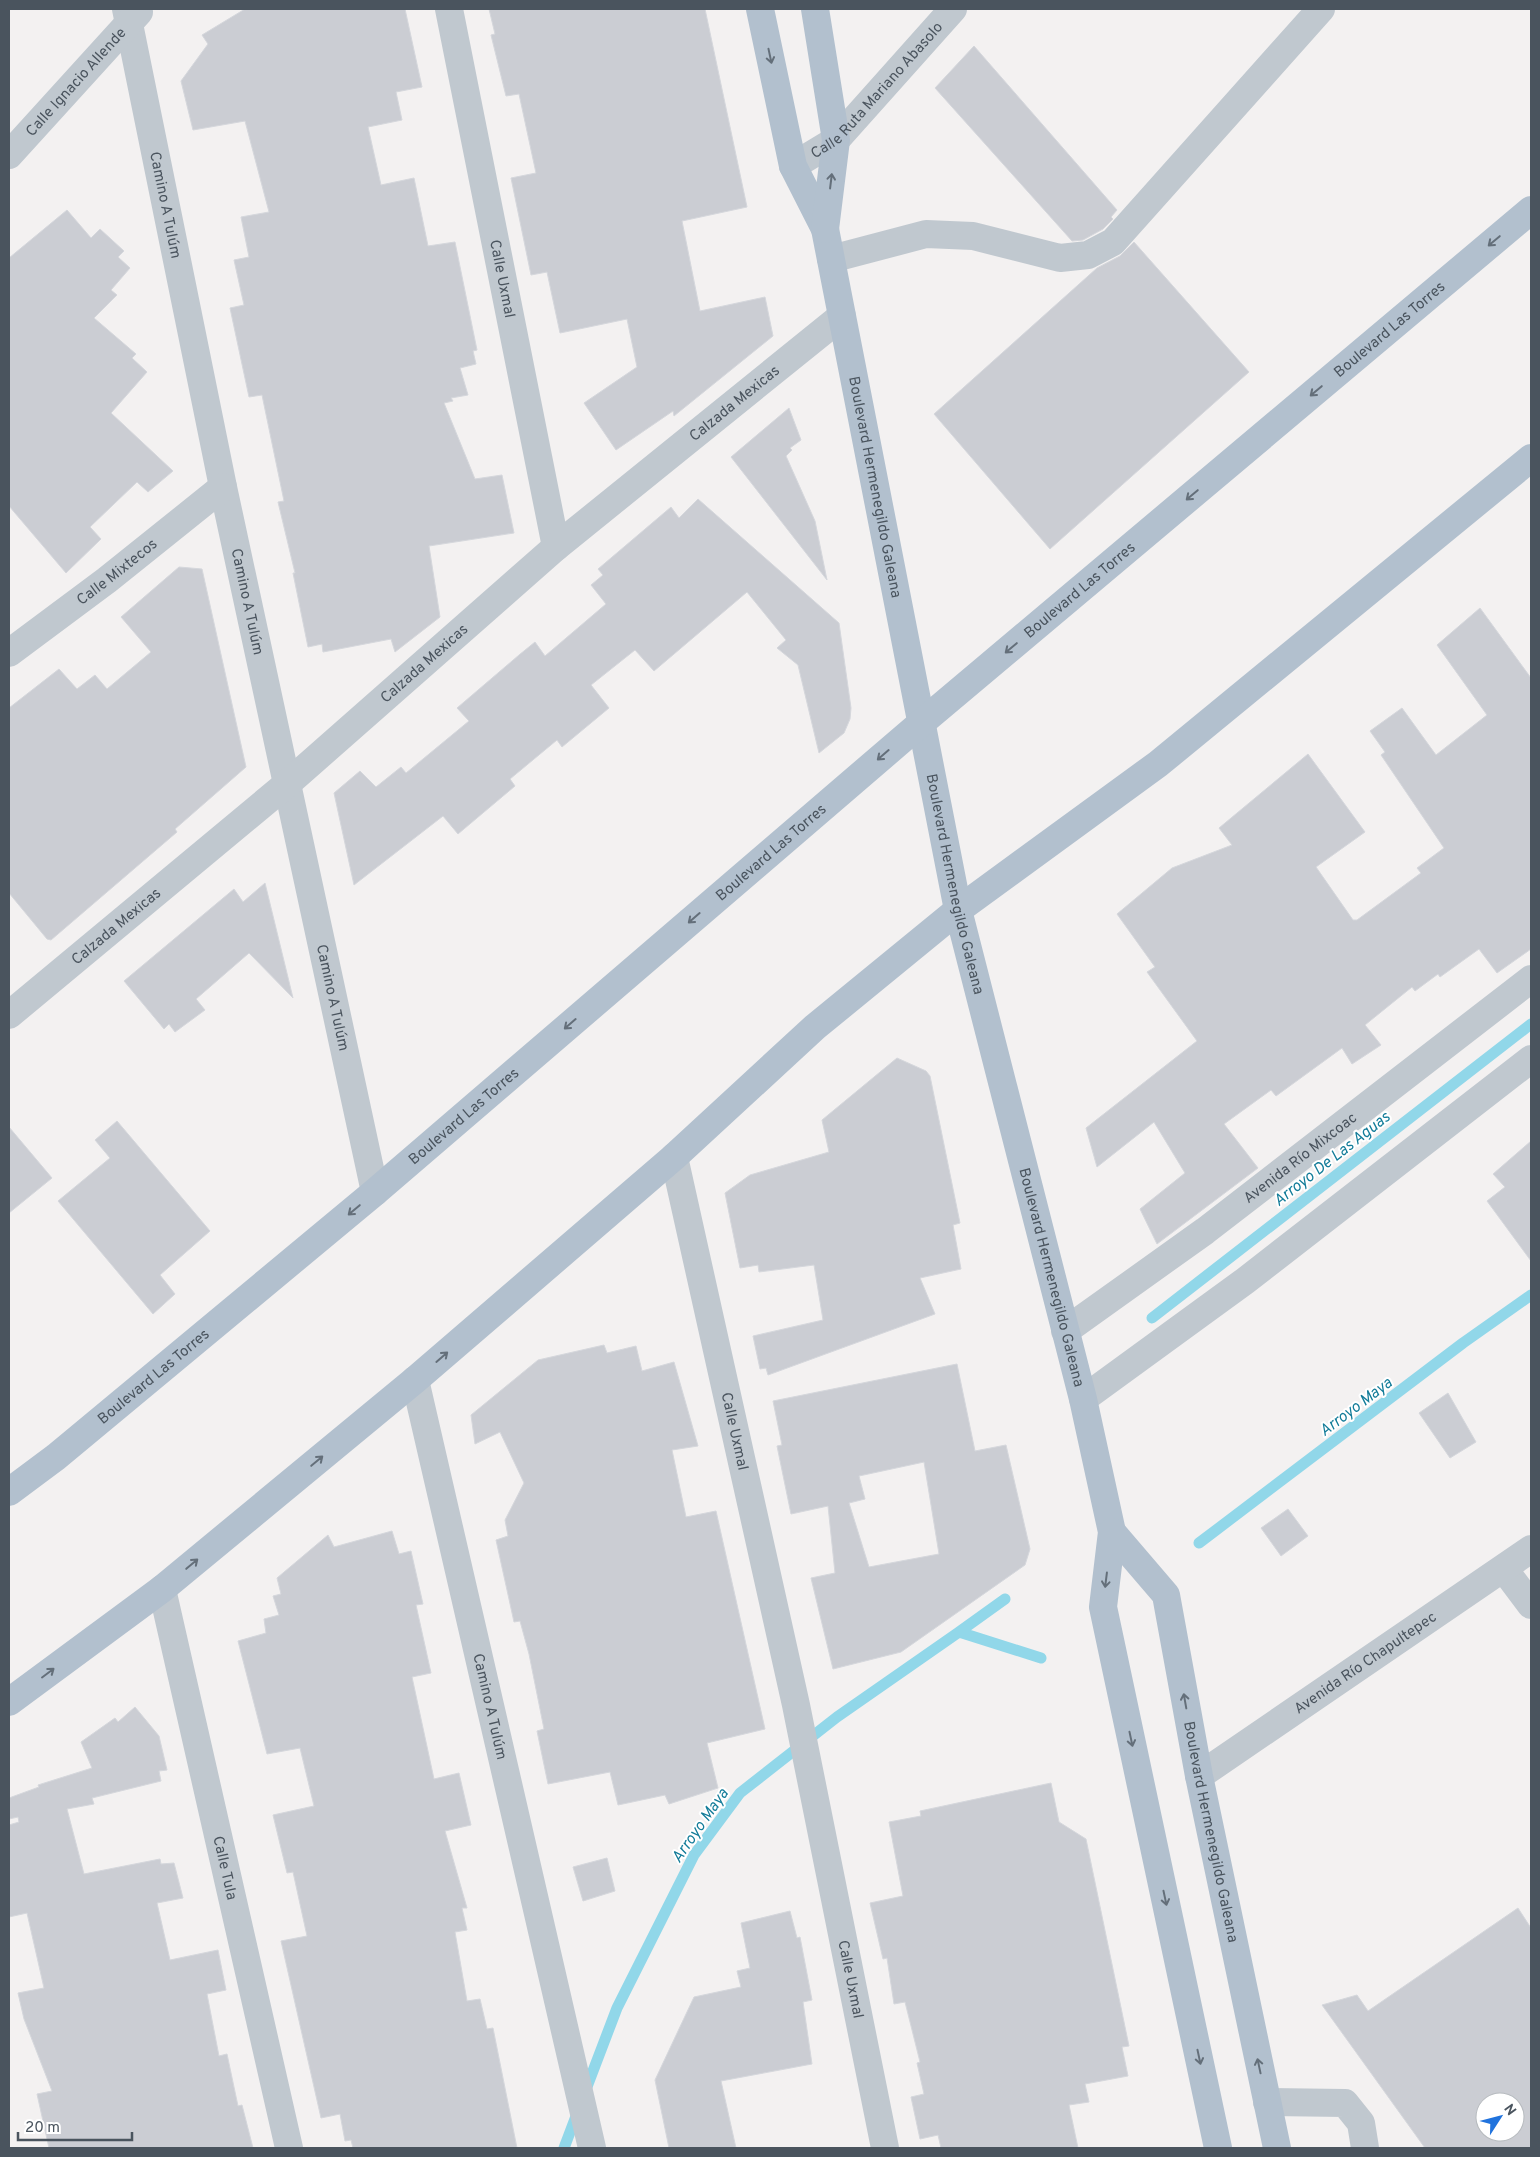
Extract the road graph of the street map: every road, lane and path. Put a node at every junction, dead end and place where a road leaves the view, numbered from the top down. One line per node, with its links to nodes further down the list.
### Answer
1 (449, 9): 16 (street, Calle Uxmal)
2 (760, 9): 9 (main road, Boulevard Hermenegildo Galeana, one-way to 9)
3 (815, 9): 7 (main road, Boulevard Hermenegildo Galeana)
4 (954, 9): 7 (street, Calle Ruta Mariano Abasolo)
5 (1321, 9): 12 (street)
6 (132, 13): 8 (street, Calle Ignacio Allende); 15 (street, Camino A Tulúm)
7 (836, 140): 9 (street, Calle Ruta Mariano Abasolo); 11 (main road, Boulevard Hermenegildo Galeana, one-way to 7)
8 (9, 155)
9 (793, 166): 11 (main road, Boulevard Hermenegildo Galeana)
10 (1531, 210): 18 (main road, Boulevard Las Torres, one-way to 18)
11 (826, 229): 12 (main road, Boulevard Hermenegildo Galeana)
12 (831, 259): 13 (main road, Boulevard Hermenegildo Galeana)
13 (842, 316): 16 (street, Calzada Mexicas); 18 (main road, Boulevard Hermenegildo Galeana)
14 (1531, 458): 20 (main road)
15 (223, 487): 17 (street, Calle Mixtecos); 19 (street, Camino A Tulúm)
16 (556, 548): 19 (street, Calzada Mexicas)
17 (9, 653)
18 (920, 724): 20 (main road, Boulevard Hermenegildo Galeana); 25 (main road, Boulevard Las Torres, one-way to 25)
19 (288, 783): 22 (street, Calzada Mexicas); 25 (street, Camino A Tulúm)
20 (958, 910): 24 (main road); 26 (main road, Boulevard Hermenegildo Galeana)
21 (1531, 979): 26 (street, Avenida Río Mixcoac)
22 (9, 1015)
23 (1531, 1059): 28 (street)
24 (674, 1157): 27 (main road, one-way to 24); 40 (street, Calle Uxmal)
25 (375, 1192): 29 (main road, Boulevard Las Torres, one-way to 29)
26 (1065, 1331): 28 (main road, Boulevard Hermenegildo Galeana)
27 (415, 1380): 33 (main road, one-way to 27); 38 (street, Camino A Tulúm)
28 (1083, 1399): 30 (main road, Boulevard Hermenegildo Galeana)
29 (9, 1492)
30 (1112, 1532): 36 (main road, Boulevard Hermenegildo Galeana, one-way to 30); 41 (main road, Boulevard Hermenegildo Galeana, one-way to 41)
31 (1531, 1549): 32 (street, Avenida Río Chapultepec)
32 (1504, 1570): 34 (street); 36 (street, Avenida Río Chapultepec)
33 (162, 1589): 35 (main road, one-way to 33); 39 (street, Calle Tula)
34 (1531, 1605)
35 (9, 1702)
36 (1198, 1776): 37 (main road, Boulevard Hermenegildo Galeana, one-way to 36)
37 (1267, 2102): 42 (main road, Boulevard Hermenegildo Galeana); 43 (street)
38 (592, 2144)
39 (289, 2148)
40 (885, 2148)
41 (1218, 2148)
42 (1277, 2148)
43 (1365, 2148)

